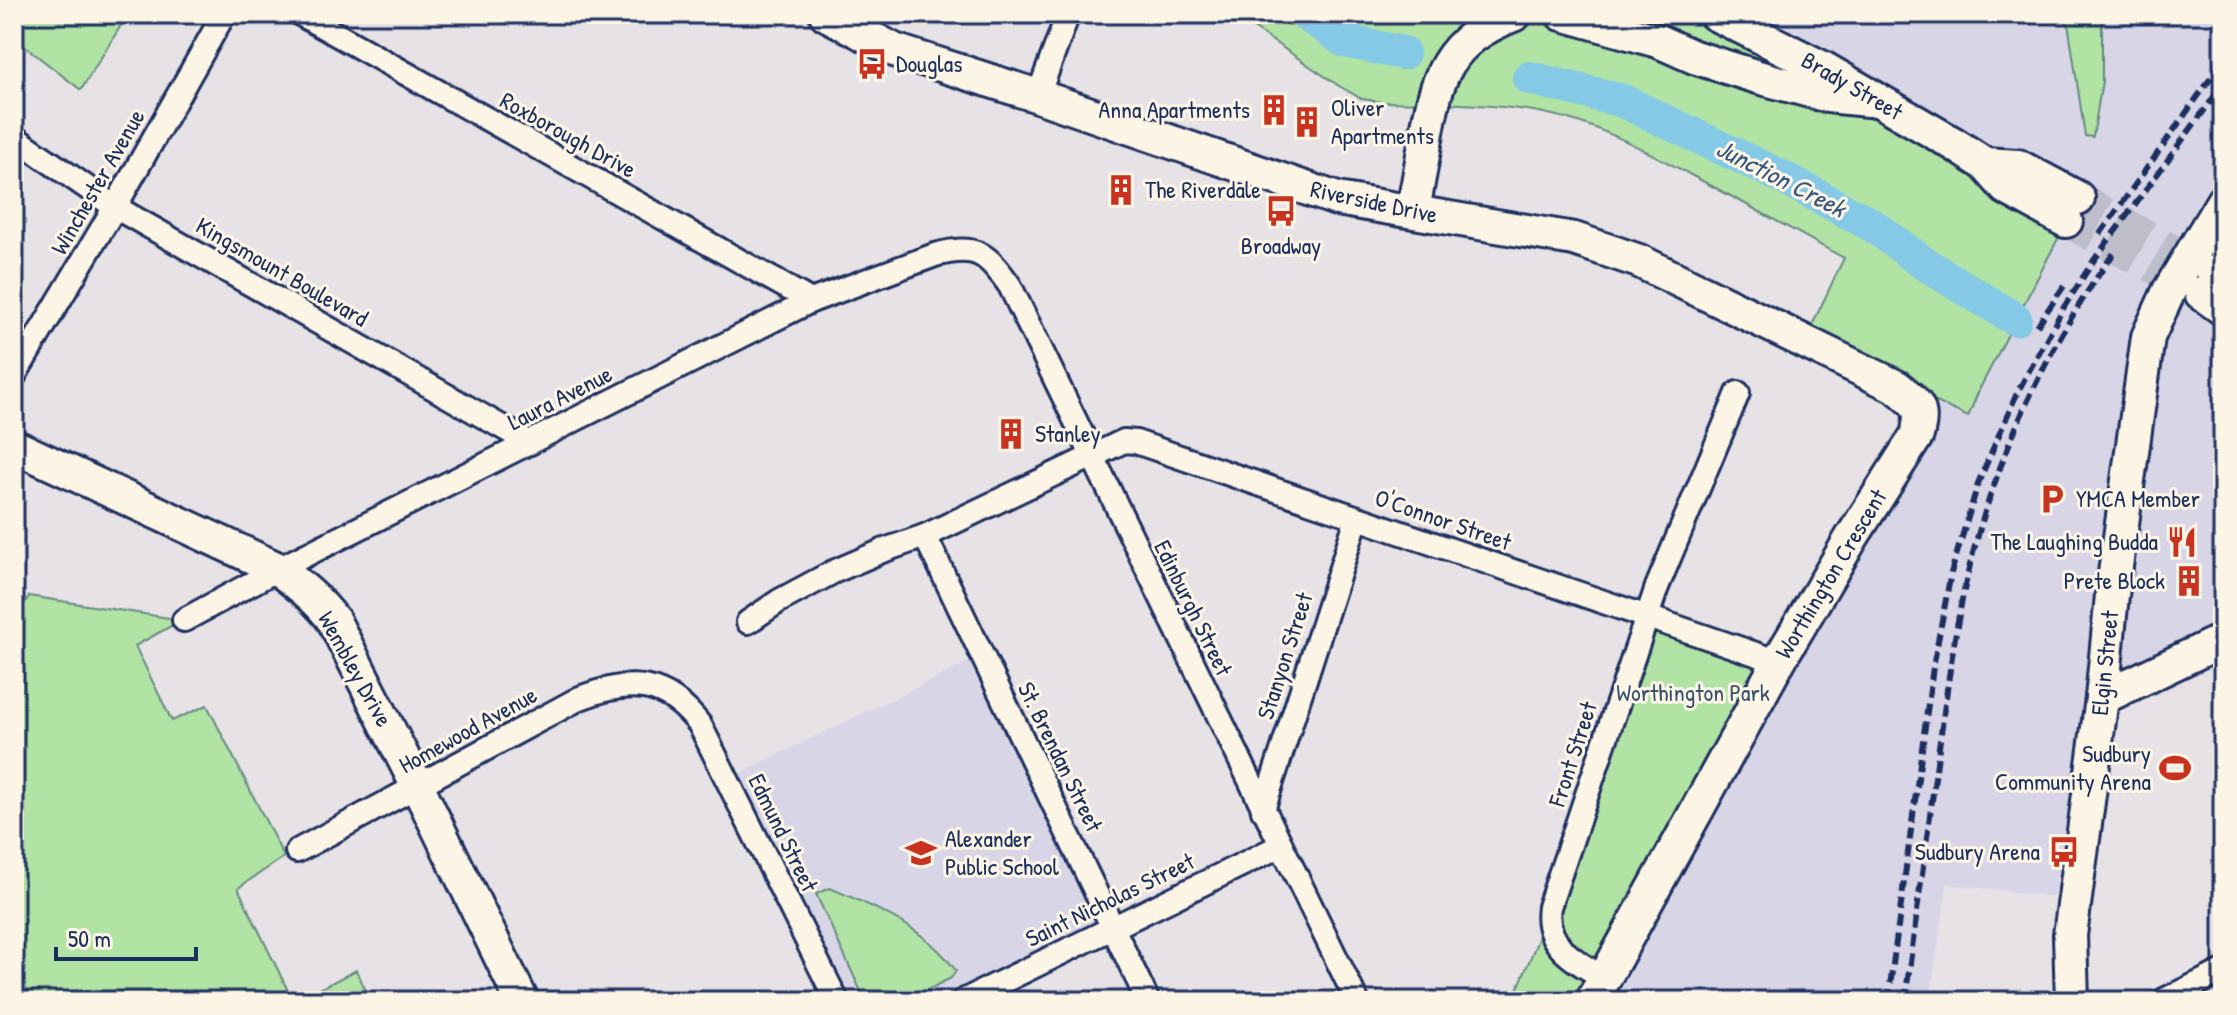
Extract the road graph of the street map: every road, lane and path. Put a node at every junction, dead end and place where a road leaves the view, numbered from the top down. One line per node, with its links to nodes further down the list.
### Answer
1 (224, 14): 12 (street, Winchester Avenue)
2 (300, 14): 17 (street, Roxborough Drive)
3 (1068, 14): 9 (street)
4 (1515, 14): 15 (street)
5 (1562, 14): 8 (street)
6 (840, 17): 9 (street, Riverside Drive)
7 (1725, 19): 8 (street); 10 (street, Brady Street)
8 (1658, 41): 10 (street)
9 (1038, 96): 15 (street, Riverside Drive)
10 (1879, 101): 14 (street, Brady Street)
11 (14, 137): 12 (street, Kingsmount Boulevard)
12 (115, 207): 18 (street, Winchester Avenue); 21 (street, Kingsmount Boulevard)
13 (2221, 207): 33 (street, Elgin Street)
14 (2072, 210)
15 (1413, 211): 20 (street, Riverside Drive)
16 (971, 250): 17 (street, Laura Avenue); 23 (street, Edinburgh Street)
17 (811, 301): 21 (street, Laura Avenue)
18 (14, 376)
19 (1738, 393): 27 (street, Front Street)
20 (1913, 400): 31 (street, Worthington Crescent)
21 (530, 443): 26 (street, Laura Avenue)
22 (14, 446): 26 (street, Wembley Drive)
23 (1091, 456): 24 (street, O'Connor Street); 25 (street); 35 (street, Edinburgh Street)
24 (1357, 518): 27 (street, O'Connor Street); 35 (street, Stanyon Street)
25 (925, 536): 29 (street); 38 (street, St. Brendan Street)
26 (278, 569): 28 (street, Laura Avenue); 34 (street, Wembley Drive)
27 (1646, 617): 31 (street, O'Connor Street); 41 (street, Front Street)
28 (184, 620)
29 (748, 622)
30 (2223, 640): 33 (street)
31 (1779, 662): 41 (street, Worthington Crescent)
32 (671, 695): 34 (street, Homewood Avenue); 43 (street, Edmund Street)
33 (2102, 698): 39 (street, Elgin Street)
34 (418, 787): 37 (street, Homewood Avenue); 42 (street, Wembley Drive)
35 (1263, 810): 36 (street, Edinburgh Street)
36 (1280, 846): 38 (street, Saint Nicholas Street); 46 (street, Edinburgh Street)
37 (297, 851)
38 (1113, 928): 44 (street, Saint Nicholas Street); 45 (street, St. Brendan Street)
39 (2070, 935): 47 (street); 48 (street, Elgin Street)
40 (2223, 971): 49 (street)
41 (1598, 990)
42 (522, 1001)
43 (837, 1001)
44 (963, 1001)
45 (1148, 1001)
46 (1357, 1001)
47 (2052, 1001)
48 (2072, 1001)
49 (2162, 1001)

